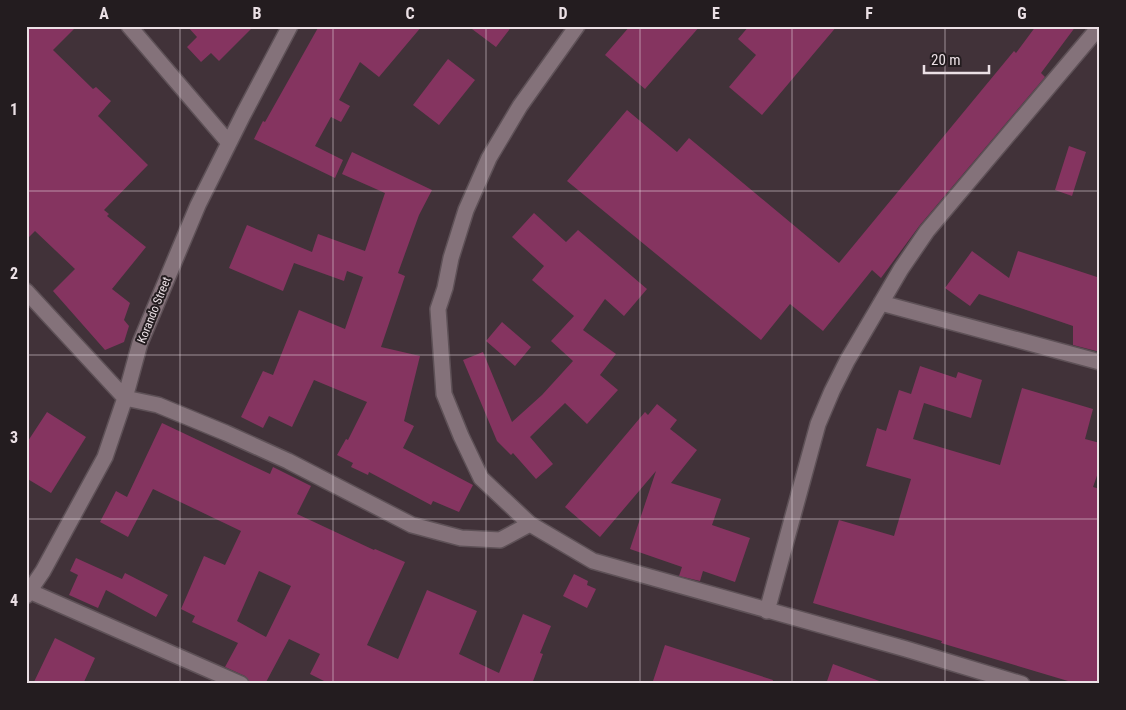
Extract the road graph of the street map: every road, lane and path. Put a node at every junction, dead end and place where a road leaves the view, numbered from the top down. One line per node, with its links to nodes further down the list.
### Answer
1 (129, 26): 5 (street)
2 (290, 26): 5 (street, Korando Street)
3 (577, 26): 10 (street)
4 (1100, 26): 7 (street)
5 (228, 143): 9 (street, Korando Street)
6 (26, 291): 9 (street)
7 (881, 303): 8 (street); 12 (street)
8 (1100, 362)
9 (125, 398): 10 (street); 11 (street, Korando Street)
10 (530, 524): 12 (street)
11 (28, 593): 13 (street)
12 (767, 611): 14 (street)
13 (241, 684)
14 (1022, 684)

